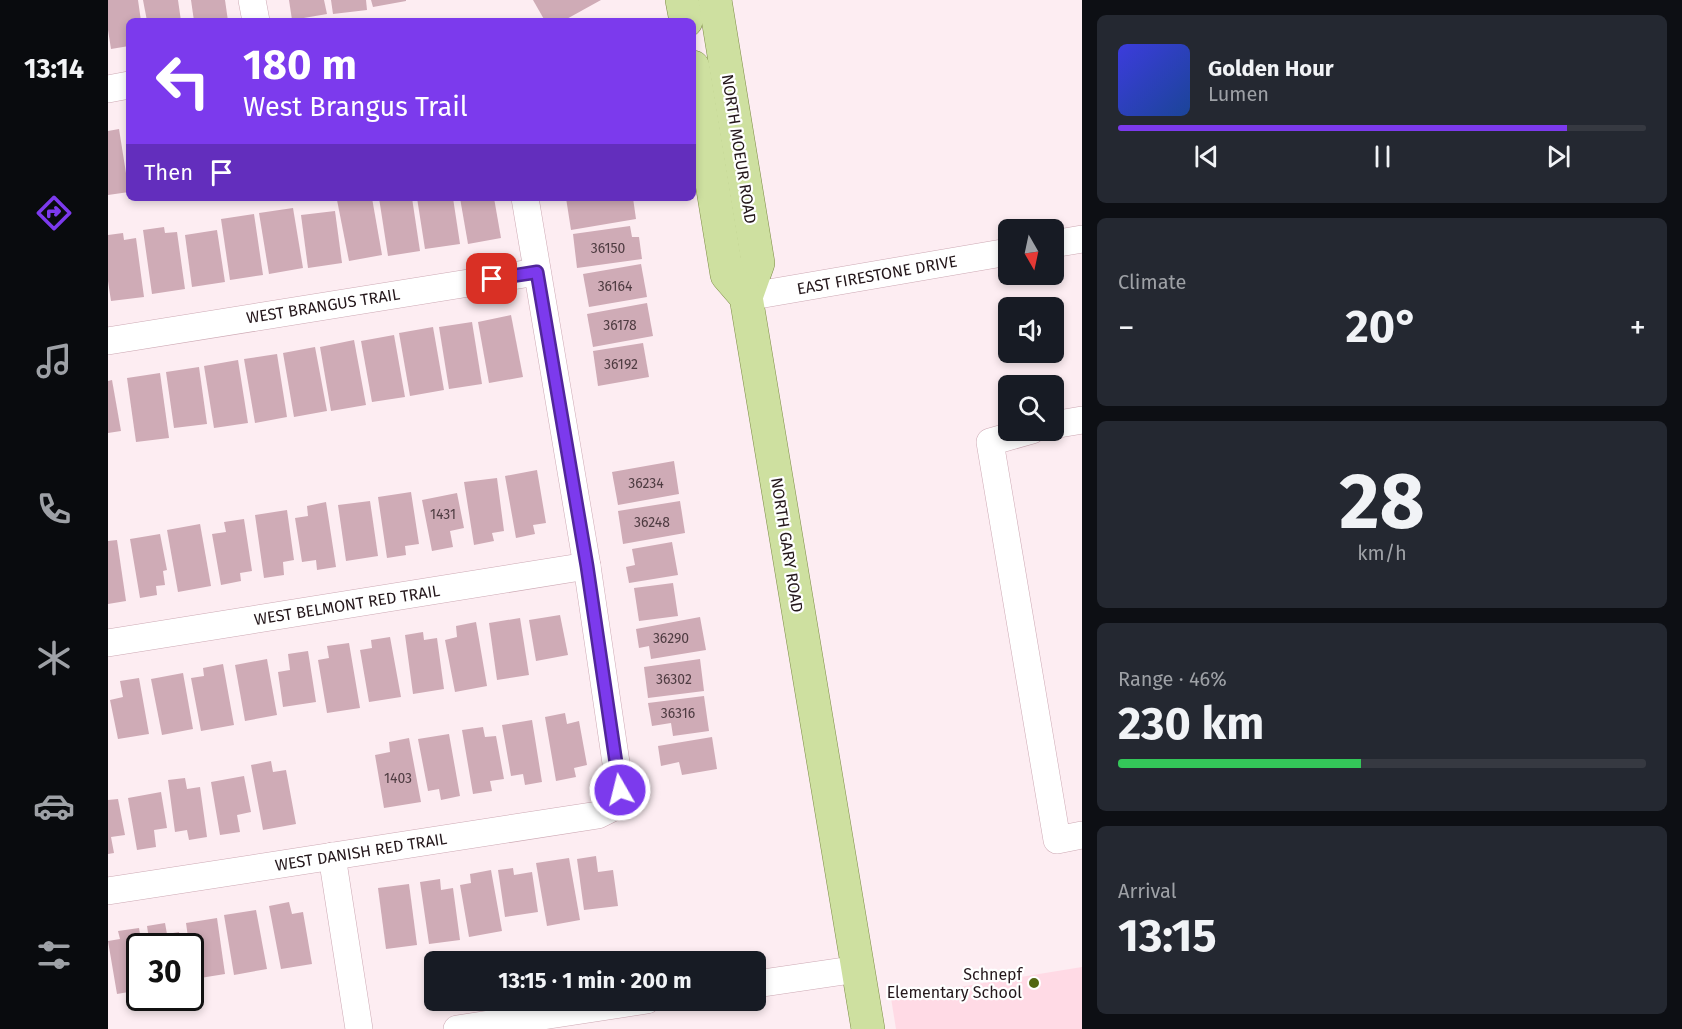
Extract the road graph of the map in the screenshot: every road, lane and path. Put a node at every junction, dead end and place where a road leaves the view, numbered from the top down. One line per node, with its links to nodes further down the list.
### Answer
1 (252, 0): 4 (street)
2 (682, 0): 5 (main road)
3 (716, 0): 14 (main road, NORTH MOEUR ROAD)
4 (255, 18)
5 (685, 18)
6 (696, 85): 14 (main road)
7 (126, 86): 8 (street)
8 (108, 89)
9 (525, 201): 13 (street)
10 (1082, 239): 11 (street)
11 (1064, 242)
12 (998, 254): 14 (street, EAST FIRESTONE DRIVE)
13 (537, 272): 15 (street, WEST BRANGUS TRAIL); 19 (street)
14 (746, 297): 24 (main road, NORTH GARY ROAD)
15 (108, 341)
16 (1082, 420): 17 (street)
17 (1064, 423)
18 (998, 440): 21 (street)
19 (587, 566): 20 (street, WEST BELMONT RED TRAIL); 22 (street, WEST DANISH RED TRAIL)
20 (108, 643)
21 (1070, 837)
22 (332, 856): 23 (street, WEST DANISH RED TRAIL); 27 (street)
23 (108, 891)
24 (858, 969): 25 (street); 29 (main road, NORTH GARY ROAD)
25 (766, 983)
26 (575, 1011): 28 (street)
27 (359, 1029)
28 (457, 1029)
29 (868, 1029)

